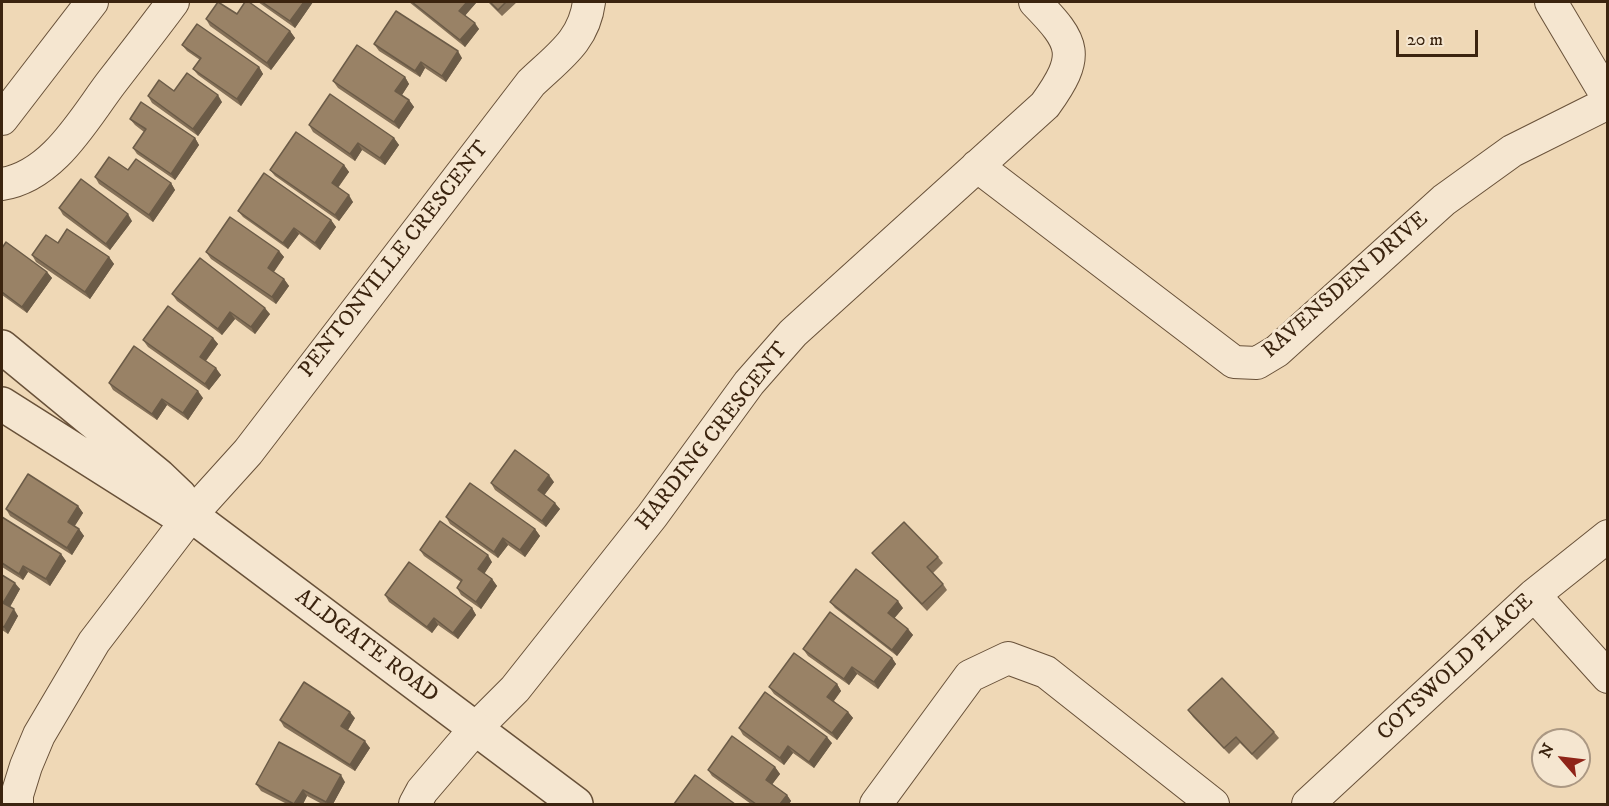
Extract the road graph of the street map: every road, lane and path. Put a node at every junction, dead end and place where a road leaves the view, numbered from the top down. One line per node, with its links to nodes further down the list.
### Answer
1 (92, 2): 8 (street)
2 (173, 2): 10 (street)
3 (589, 2): 13 (street, PENTONVILLE CRESCENT)
4 (1035, 2): 9 (street, HARDING CRESCENT)
5 (1551, 2): 6 (street)
6 (1608, 98)
7 (1608, 103): 9 (street, RAVENSDEN DRIVE)
8 (2, 119)
9 (977, 166): 17 (street, HARDING CRESCENT)
10 (2, 184)
11 (2, 347): 13 (street, ALDGATE ROAD)
12 (2, 404): 13 (street, ALDGATE ROAD)
13 (190, 515): 17 (street, ALDGATE ROAD); 19 (street, PENTONVILLE CRESCENT)
14 (1608, 536): 15 (street, COTSWOLD PLACE)
15 (1534, 595): 16 (street); 24 (street, COTSWOLD PLACE)
16 (1608, 677)
17 (475, 729): 18 (street, ALDGATE ROAD); 20 (street, HARDING CRESCENT)
18 (542, 792): 21 (street, ALDGATE ROAD)
19 (17, 804)
20 (415, 804)
21 (576, 804)
22 (876, 804): 23 (street)
23 (1214, 804)
24 (1308, 804)

